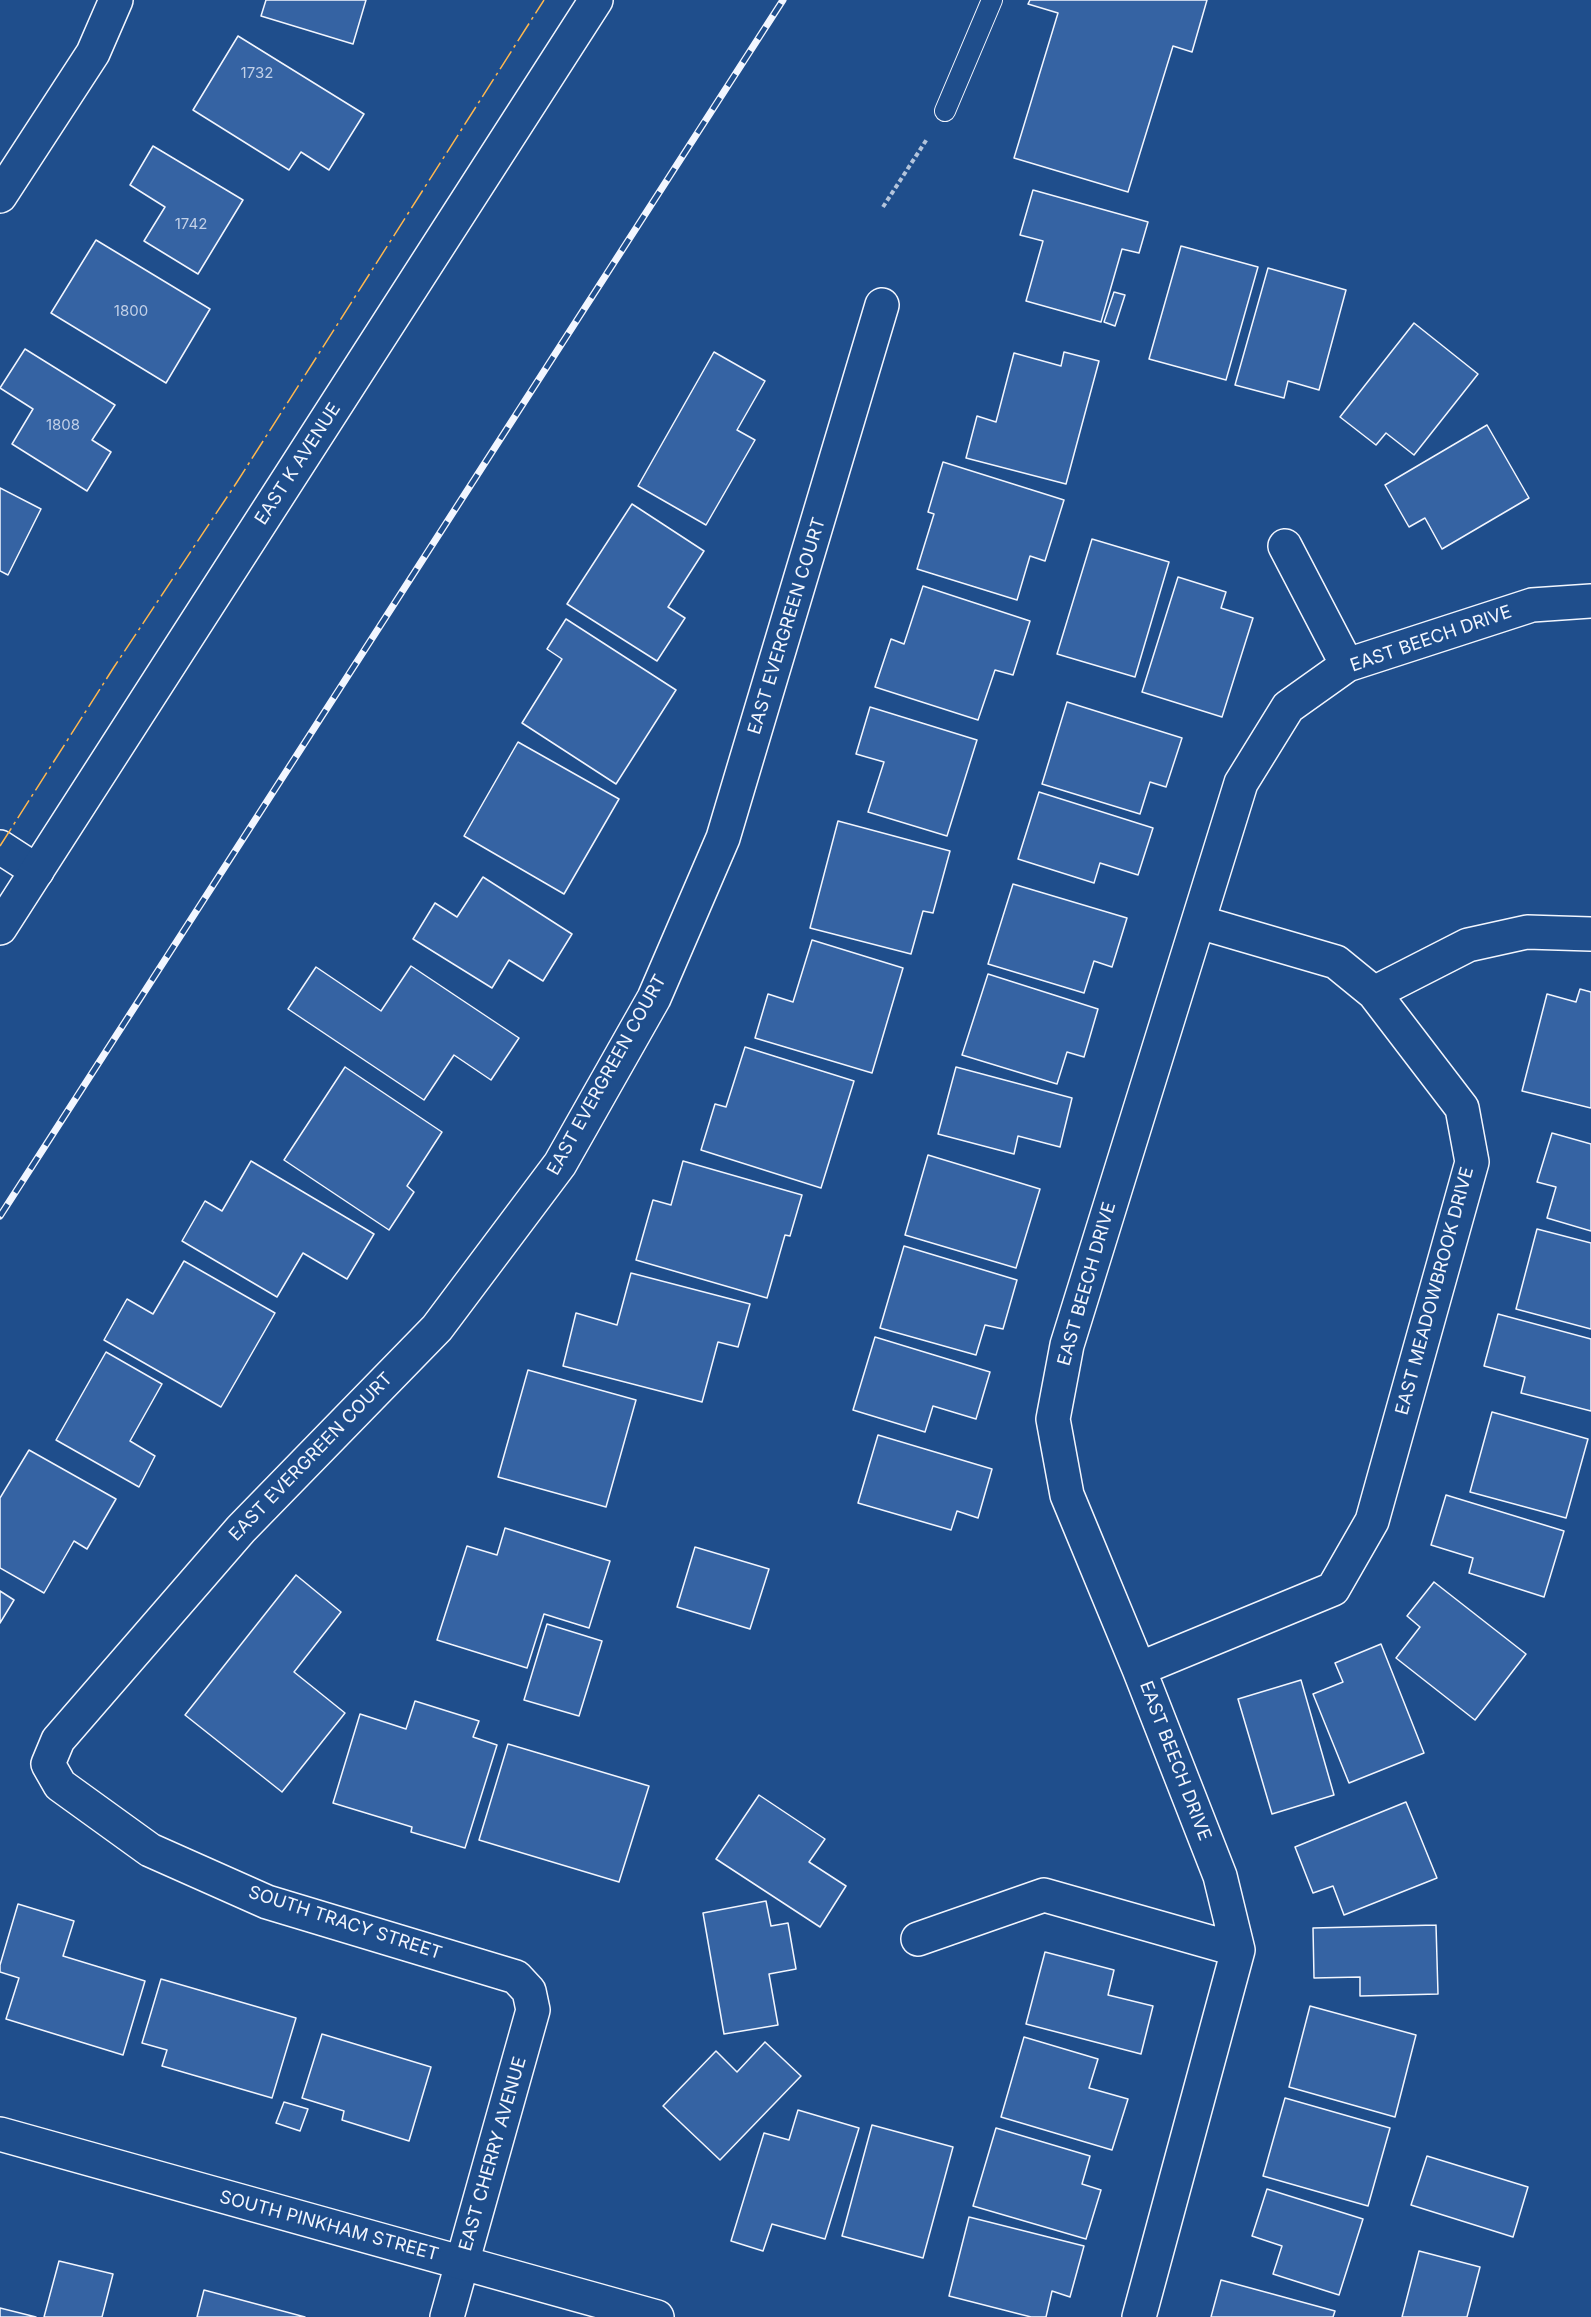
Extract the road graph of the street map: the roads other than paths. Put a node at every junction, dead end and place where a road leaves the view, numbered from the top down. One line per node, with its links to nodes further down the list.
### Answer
1 (116, 0): 5 (street)
2 (596, 0): 11 (street, EAST K AVENUE)
3 (992, 0): 4 (lane)
4 (945, 111)
5 (0, 196)
6 (882, 305): 17 (street, EAST EVERGREEN COURT)
7 (1286, 546): 9 (street)
8 (1591, 602): 9 (street, EAST BEECH DRIVE)
9 (1347, 665): 12 (street, EAST BEECH DRIVE)
10 (0, 847): 11 (street)
11 (37, 871): 13 (street, EAST K AVENUE)
12 (1198, 922): 15 (street, EAST MEADOWBROOK DRIVE); 16 (street, EAST BEECH DRIVE)
13 (0, 928)
14 (1591, 934): 15 (street)
15 (1374, 993): 16 (street, EAST MEADOWBROOK DRIVE)
16 (1139, 1669): 19 (street, EAST BEECH DRIVE)
17 (48, 1764): 20 (street, SOUTH TRACY STREET)
18 (918, 1939): 19 (street)
19 (1238, 1950): 25 (street, EAST BEECH DRIVE)
20 (530, 1990): 22 (street, EAST CHERRY AVENUE)
21 (0, 2134): 22 (street, SOUTH PINKHAM STREET)
22 (462, 2262): 23 (street, EAST CHERRY AVENUE); 24 (street, SOUTH PINKHAM STREET)
23 (447, 2317)
24 (657, 2317)
25 (1139, 2317)

